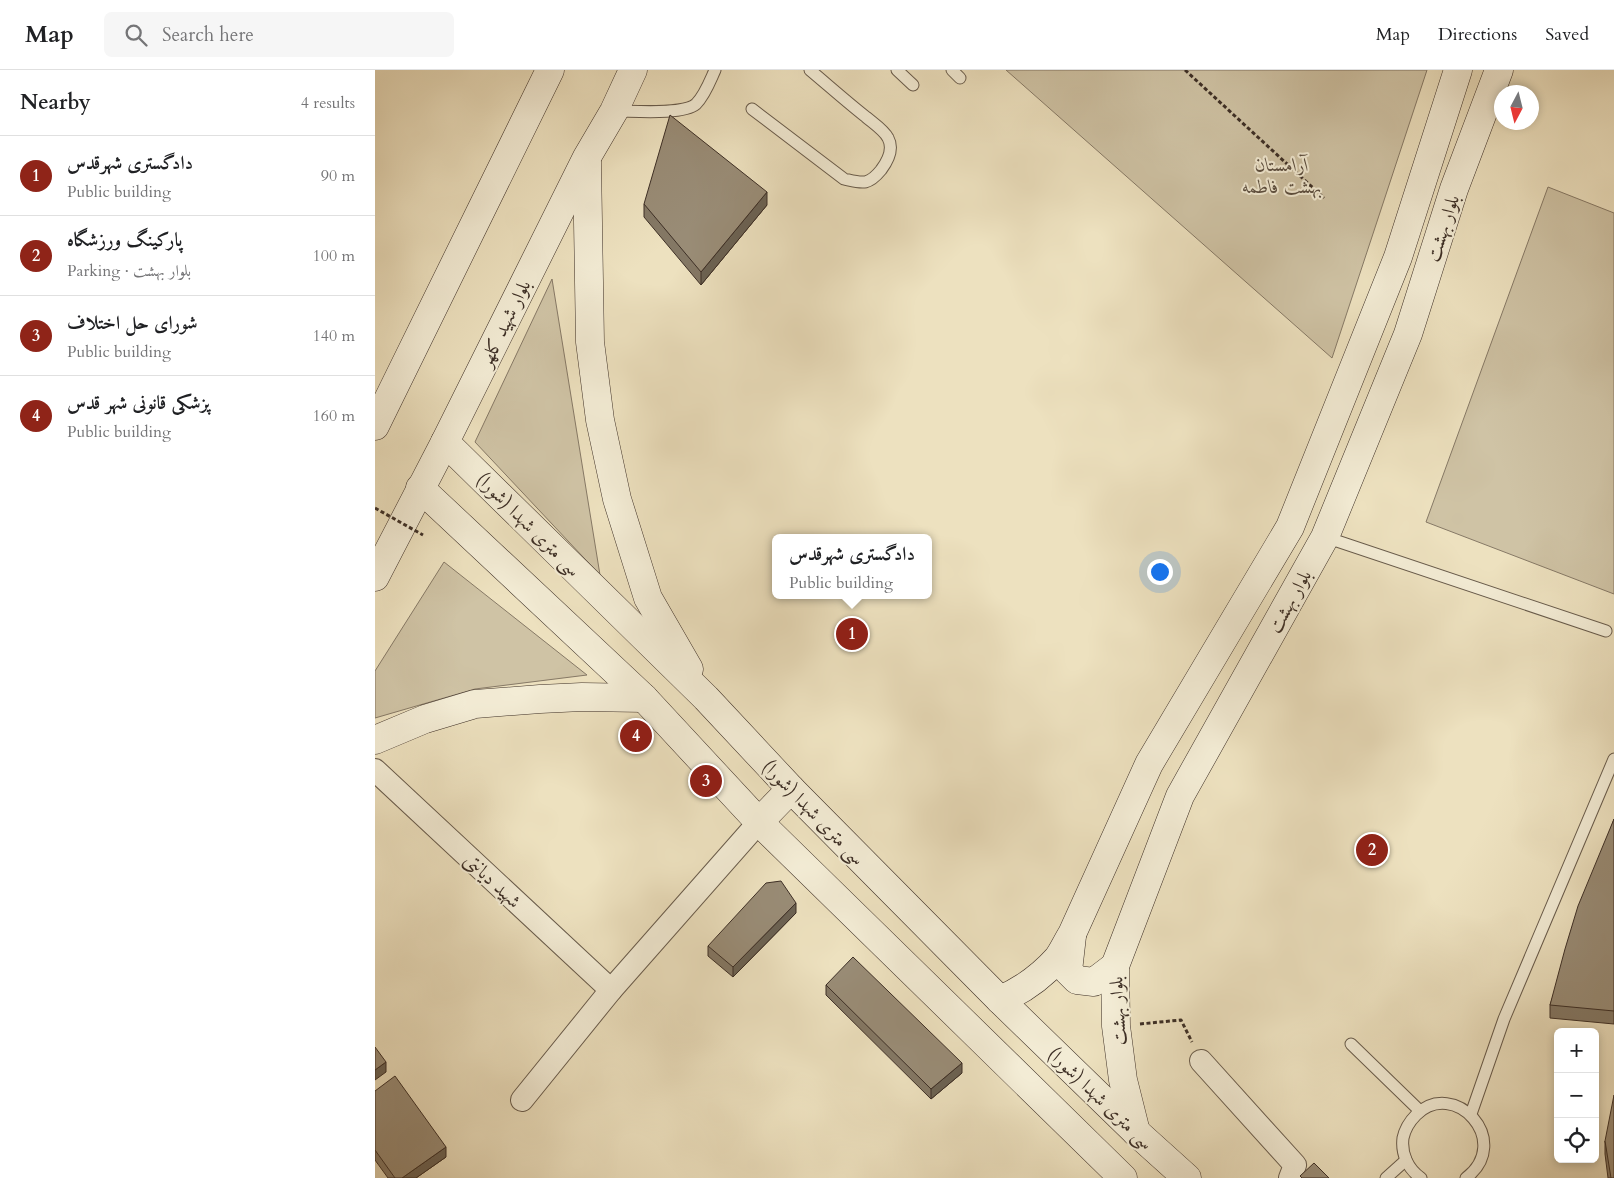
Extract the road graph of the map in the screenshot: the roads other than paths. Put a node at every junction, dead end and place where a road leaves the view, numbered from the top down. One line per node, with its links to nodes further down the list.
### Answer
1 (550, 70): 12 (main road)
2 (633, 70): 10 (main road, بلوار شهید کلهر)
3 (715, 70): 10 (lane)
4 (810, 70): 9 (lane)
5 (897, 70): 8 (lane)
6 (1458, 70): 15 (main road, بلوار بهشت)
7 (1499, 70): 16 (main road, بلوار بهشت)
8 (913, 85)
9 (752, 109)
10 (614, 111): 11 (main road, بلوار شهید کلهر)
11 (587, 157): 13 (main road, بلوار شهید کلهر); 20 (main road)
12 (375, 426)
13 (445, 442): 14 (main road, بلوار شهید کلهر); 20 (main road, سی متری شهدا (شورا))
14 (420, 488): 17 (main road, بلوار شهید کلهر); 19 (main road)
15 (1290, 527): 16 (main road); 26 (main road, بلوار بهشت)
16 (1322, 542): 18 (lane); 27 (main road, بلوار بهشت)
17 (375, 577)
18 (1606, 631)
19 (644, 698): 21 (main road); 25 (main road)
20 (706, 698): 24 (main road, سی متری شهدا (شورا))
21 (375, 740)
22 (1614, 758): 34 (lane)
23 (375, 770): 28 (street, شهید دیانتی)
24 (791, 789): 25 (main road); 29 (main road, سی متری شهدا (شورا))
25 (759, 822): 28 (street); 38 (main road)
26 (1072, 934): 27 (main road); 29 (main road, بلوار بهشت)
27 (1115, 966): 35 (main road, بلوار بهشت)
28 (611, 990): 32 (street)
29 (999, 1000): 35 (main road, سی متری شهدا (شورا))
30 (1351, 1044): 33 (lane)
31 (1201, 1061): 40 (street)
32 (521, 1100)
33 (1420, 1111): 34 (lane); 36 (lane)
34 (1471, 1114): 37 (lane)
35 (1136, 1132): 39 (main road, سی متری شهدا (شورا))
36 (1406, 1160): 41 (lane); 42 (lane)
37 (1472, 1176)
38 (1123, 1178)
39 (1187, 1178)
40 (1289, 1178)
41 (1386, 1178)
42 (1421, 1178)

